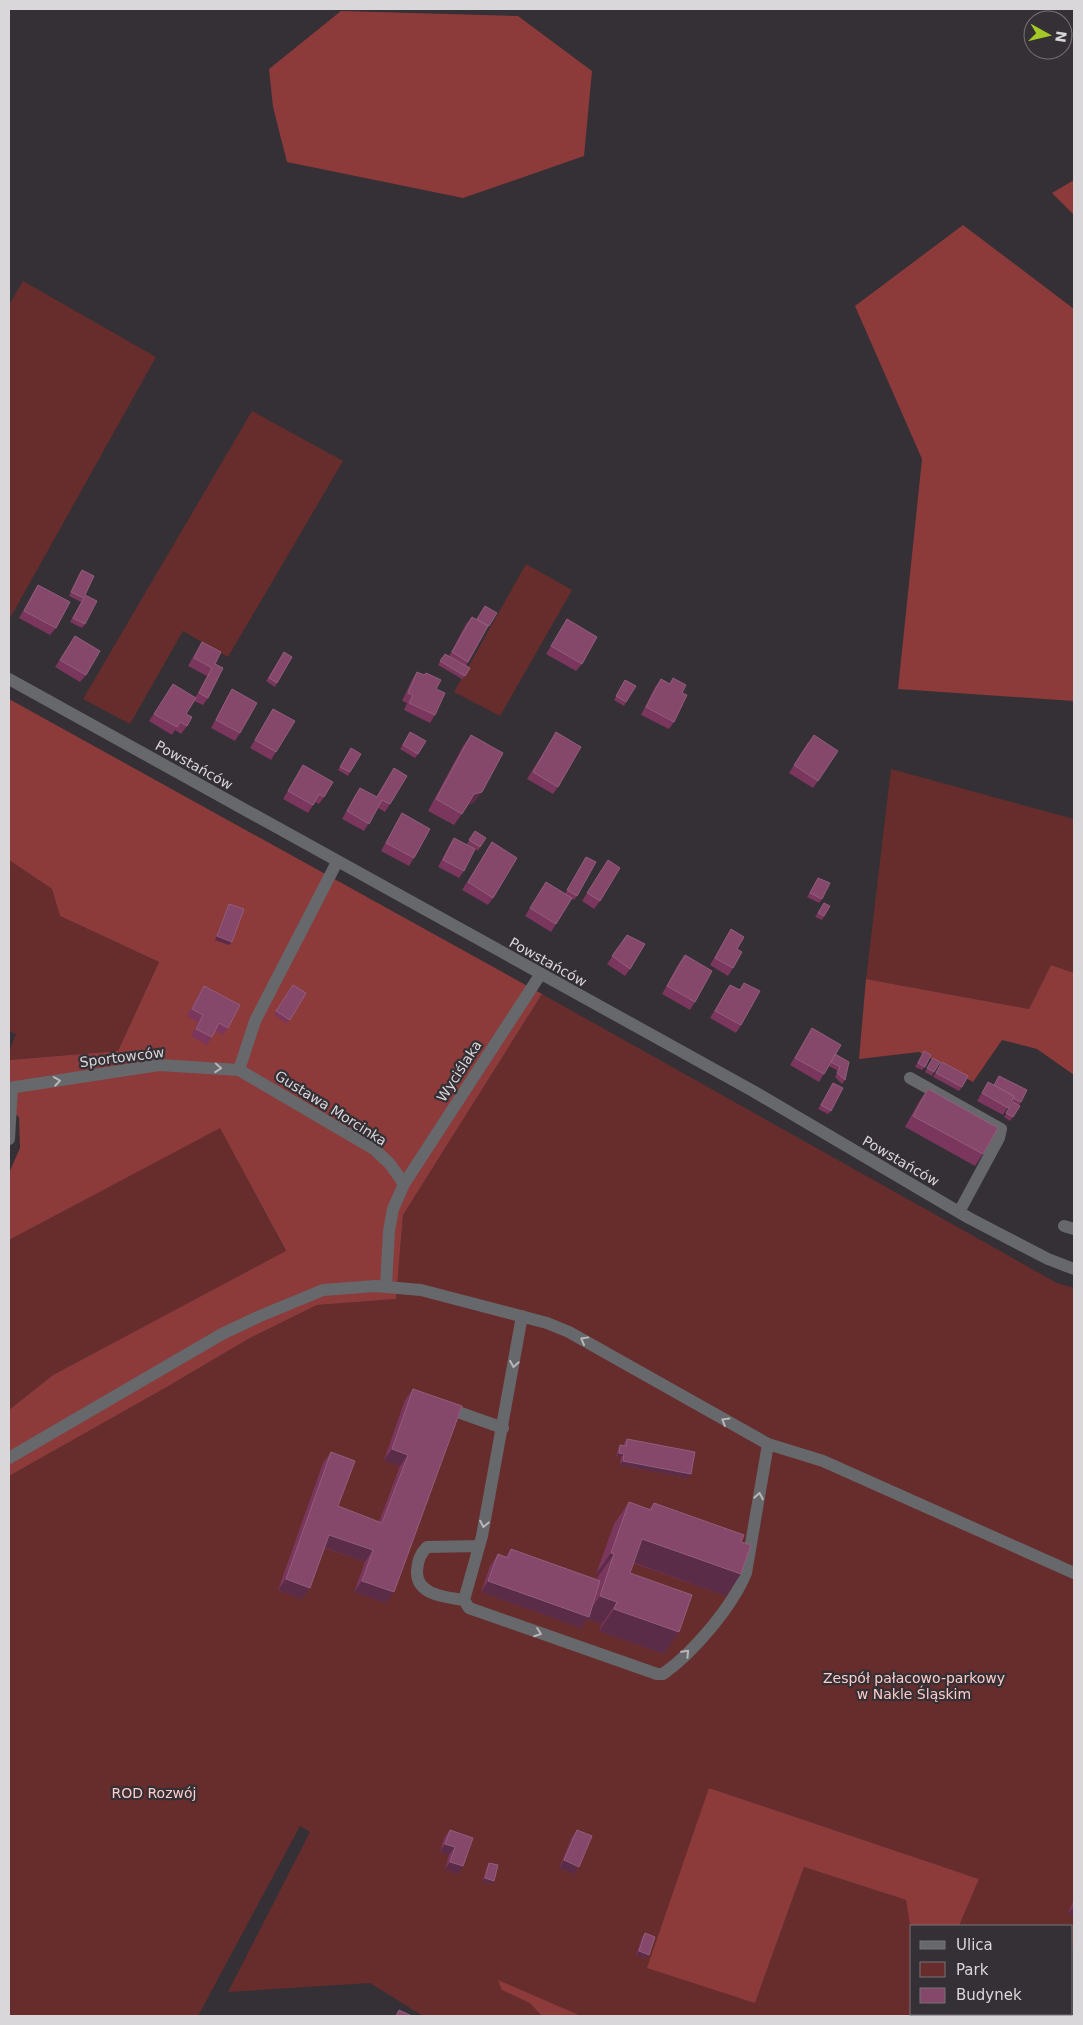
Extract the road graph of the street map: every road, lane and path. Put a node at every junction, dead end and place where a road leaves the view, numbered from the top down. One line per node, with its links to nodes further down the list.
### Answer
1 (9, 679): 2 (street, Powstańców)
2 (337, 862): 3 (street, Powstańców); 4 (street)
3 (540, 975): 8 (street, Wyciślaka); 9 (street, Powstańców)
4 (239, 1070): 6 (street, Sportowców, one-way to 4); 8 (street, Gustawa Morcinka)
5 (910, 1078): 9 (street)
6 (10, 1088): 7 (street)
7 (9, 1139)
8 (404, 1184): 11 (street)
9 (959, 1212): 10 (street, Powstańców)
10 (1074, 1269)
11 (386, 1286): 12 (street); 16 (street)
12 (522, 1316): 14 (street, one-way to 14); 15 (street, one-way to 12)
13 (434, 1404): 14 (street)
14 (503, 1428): 17 (street, one-way to 17)
15 (768, 1444): 18 (street); 19 (street, one-way to 15)
16 (9, 1458)
17 (479, 1546): 19 (street); 19 (street)
18 (1074, 1573)
19 (464, 1600)

